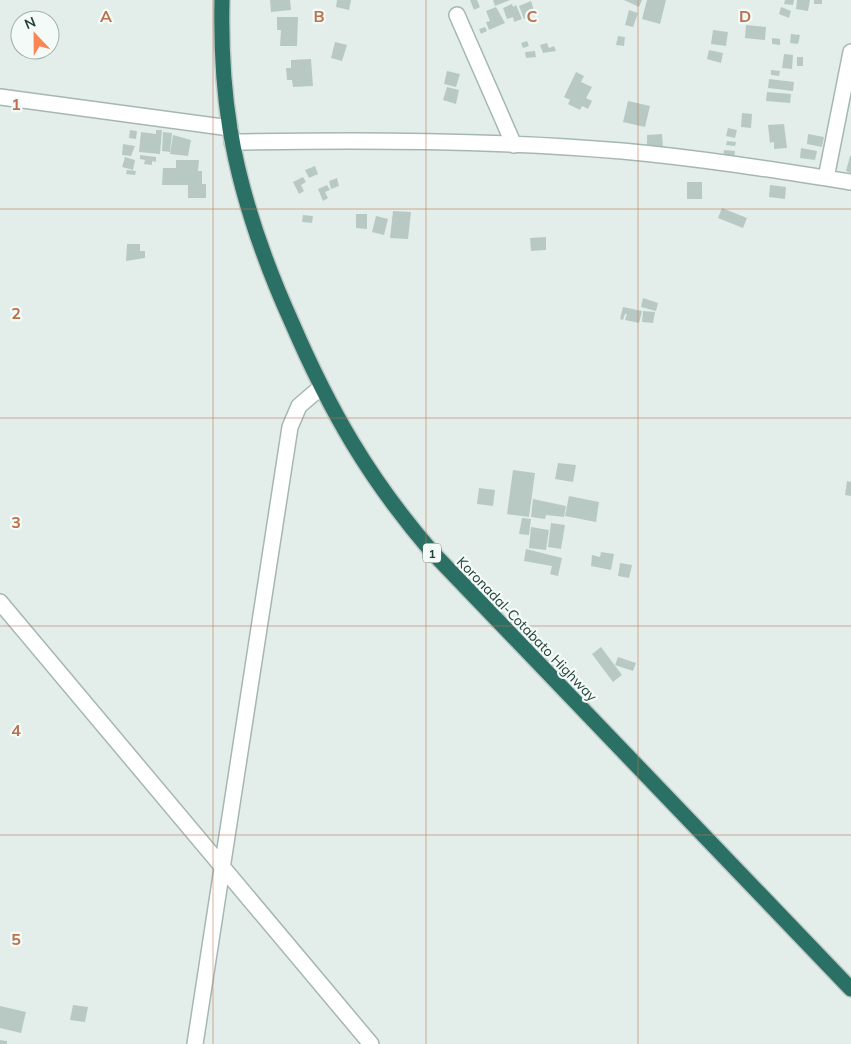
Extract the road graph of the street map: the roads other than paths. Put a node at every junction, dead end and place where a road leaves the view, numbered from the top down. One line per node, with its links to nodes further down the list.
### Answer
1 (222, 0): 5 (highway, Koronadal-Cotabato Highway / 1)
2 (457, 15): 6 (street)
3 (851, 52): 7 (street)
4 (0, 97): 5 (street)
5 (231, 135): 6 (street); 9 (highway, Koronadal-Cotabato Highway / 1)
6 (514, 145): 7 (street)
7 (826, 178): 8 (street)
8 (851, 182)
9 (320, 388): 11 (street); 12 (highway, Koronadal-Cotabato Highway / 1)
10 (0, 602): 11 (street)
11 (223, 868): 13 (street); 14 (street)
12 (851, 989)
13 (196, 1044)
14 (371, 1044)

